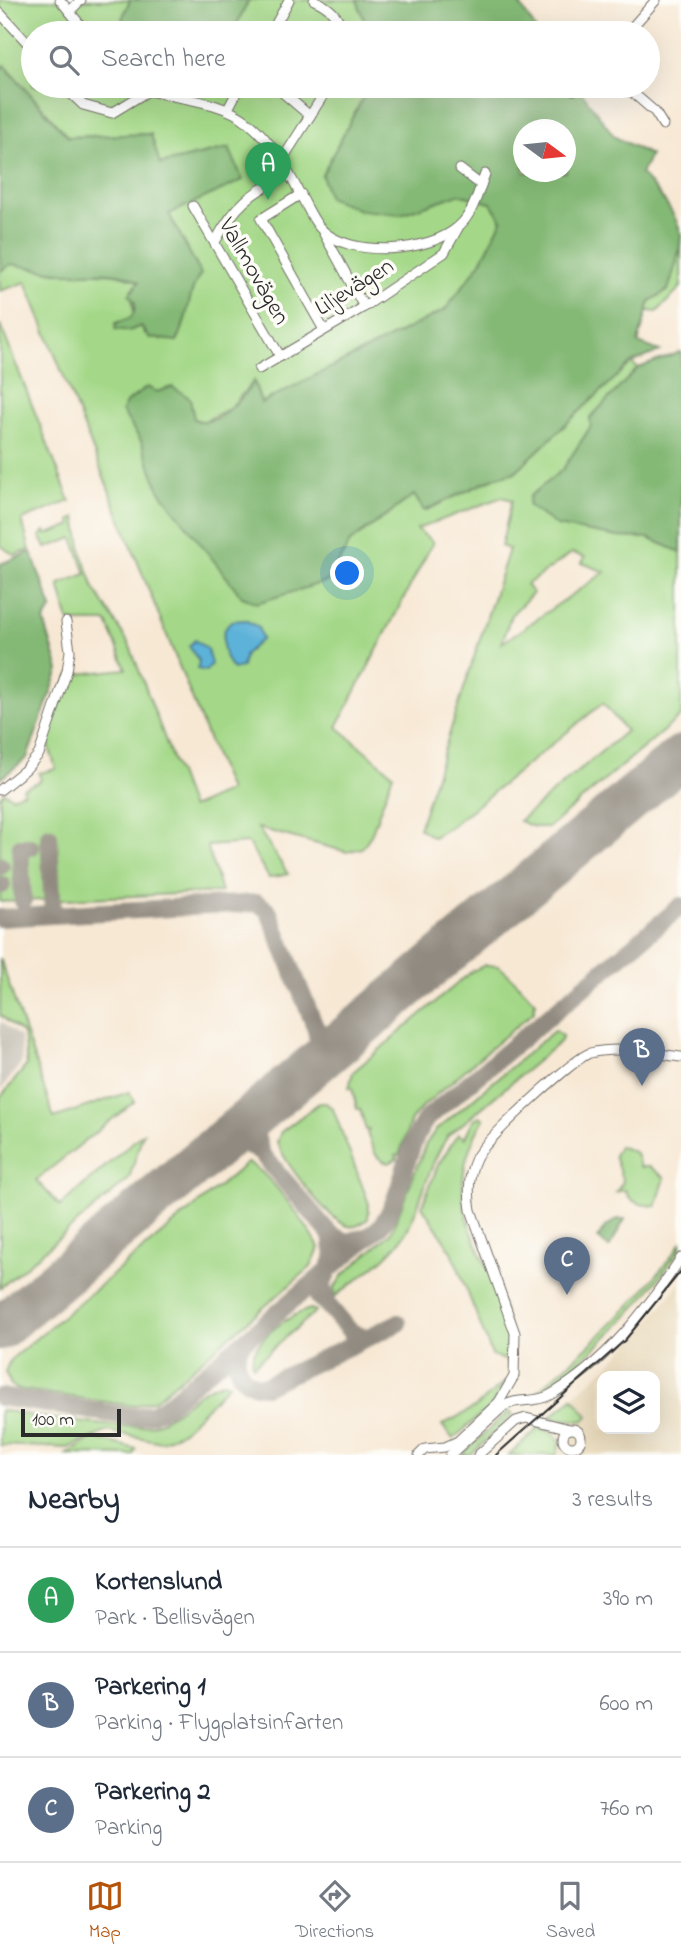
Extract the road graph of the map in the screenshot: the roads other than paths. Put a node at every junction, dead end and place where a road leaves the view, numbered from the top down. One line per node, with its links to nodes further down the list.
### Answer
1 (60, 0): 6 (street)
2 (81, 0): 6 (street)
3 (289, 0): 9 (street)
4 (314, 0): 10 (street)
5 (656, 0): 11 (street)
6 (70, 11): 8 (street)
7 (0, 13): 12 (street)
8 (78, 21)
9 (278, 21)
10 (339, 21)
11 (638, 21)
12 (21, 36)
13 (75, 98): 14 (street)
14 (131, 98)
15 (184, 98): 20 (street)
16 (234, 98): 20 (street)
17 (289, 98): 21 (street)
18 (321, 98): 21 (street)
19 (639, 98): 22 (street)
20 (228, 109): 23 (street)
21 (310, 116): 23 (street)
22 (663, 125)
23 (282, 160): 25 (street)
24 (460, 169): 27 (street)
25 (289, 174): 28 (street); 32 (street)
26 (485, 174): 27 (street, Liljevägen)
27 (481, 186): 30 (street, Liljevägen)
28 (301, 194): 31 (street); 34 (street)
29 (193, 206): 32 (street, Vallmovägen)
30 (459, 226): 31 (street); 33 (street, Liljevägen)
31 (320, 228): 33 (street)
32 (215, 242): 35 (street, Vallmovägen)
33 (364, 307): 34 (street, Liljevägen)
34 (324, 330): 35 (street, Liljevägen)
35 (280, 356): 36 (street, Liljevägen)
36 (259, 369)
37 (66, 622): 38 (street)
38 (0, 790)
39 (681, 1057): 42 (street)
40 (681, 1258): 45 (street)
41 (568, 1442): 43 (street); 46 (street)
42 (438, 1452): 44 (street)
43 (560, 1454)
44 (419, 1455)
45 (450, 1455)
46 (478, 1455)

